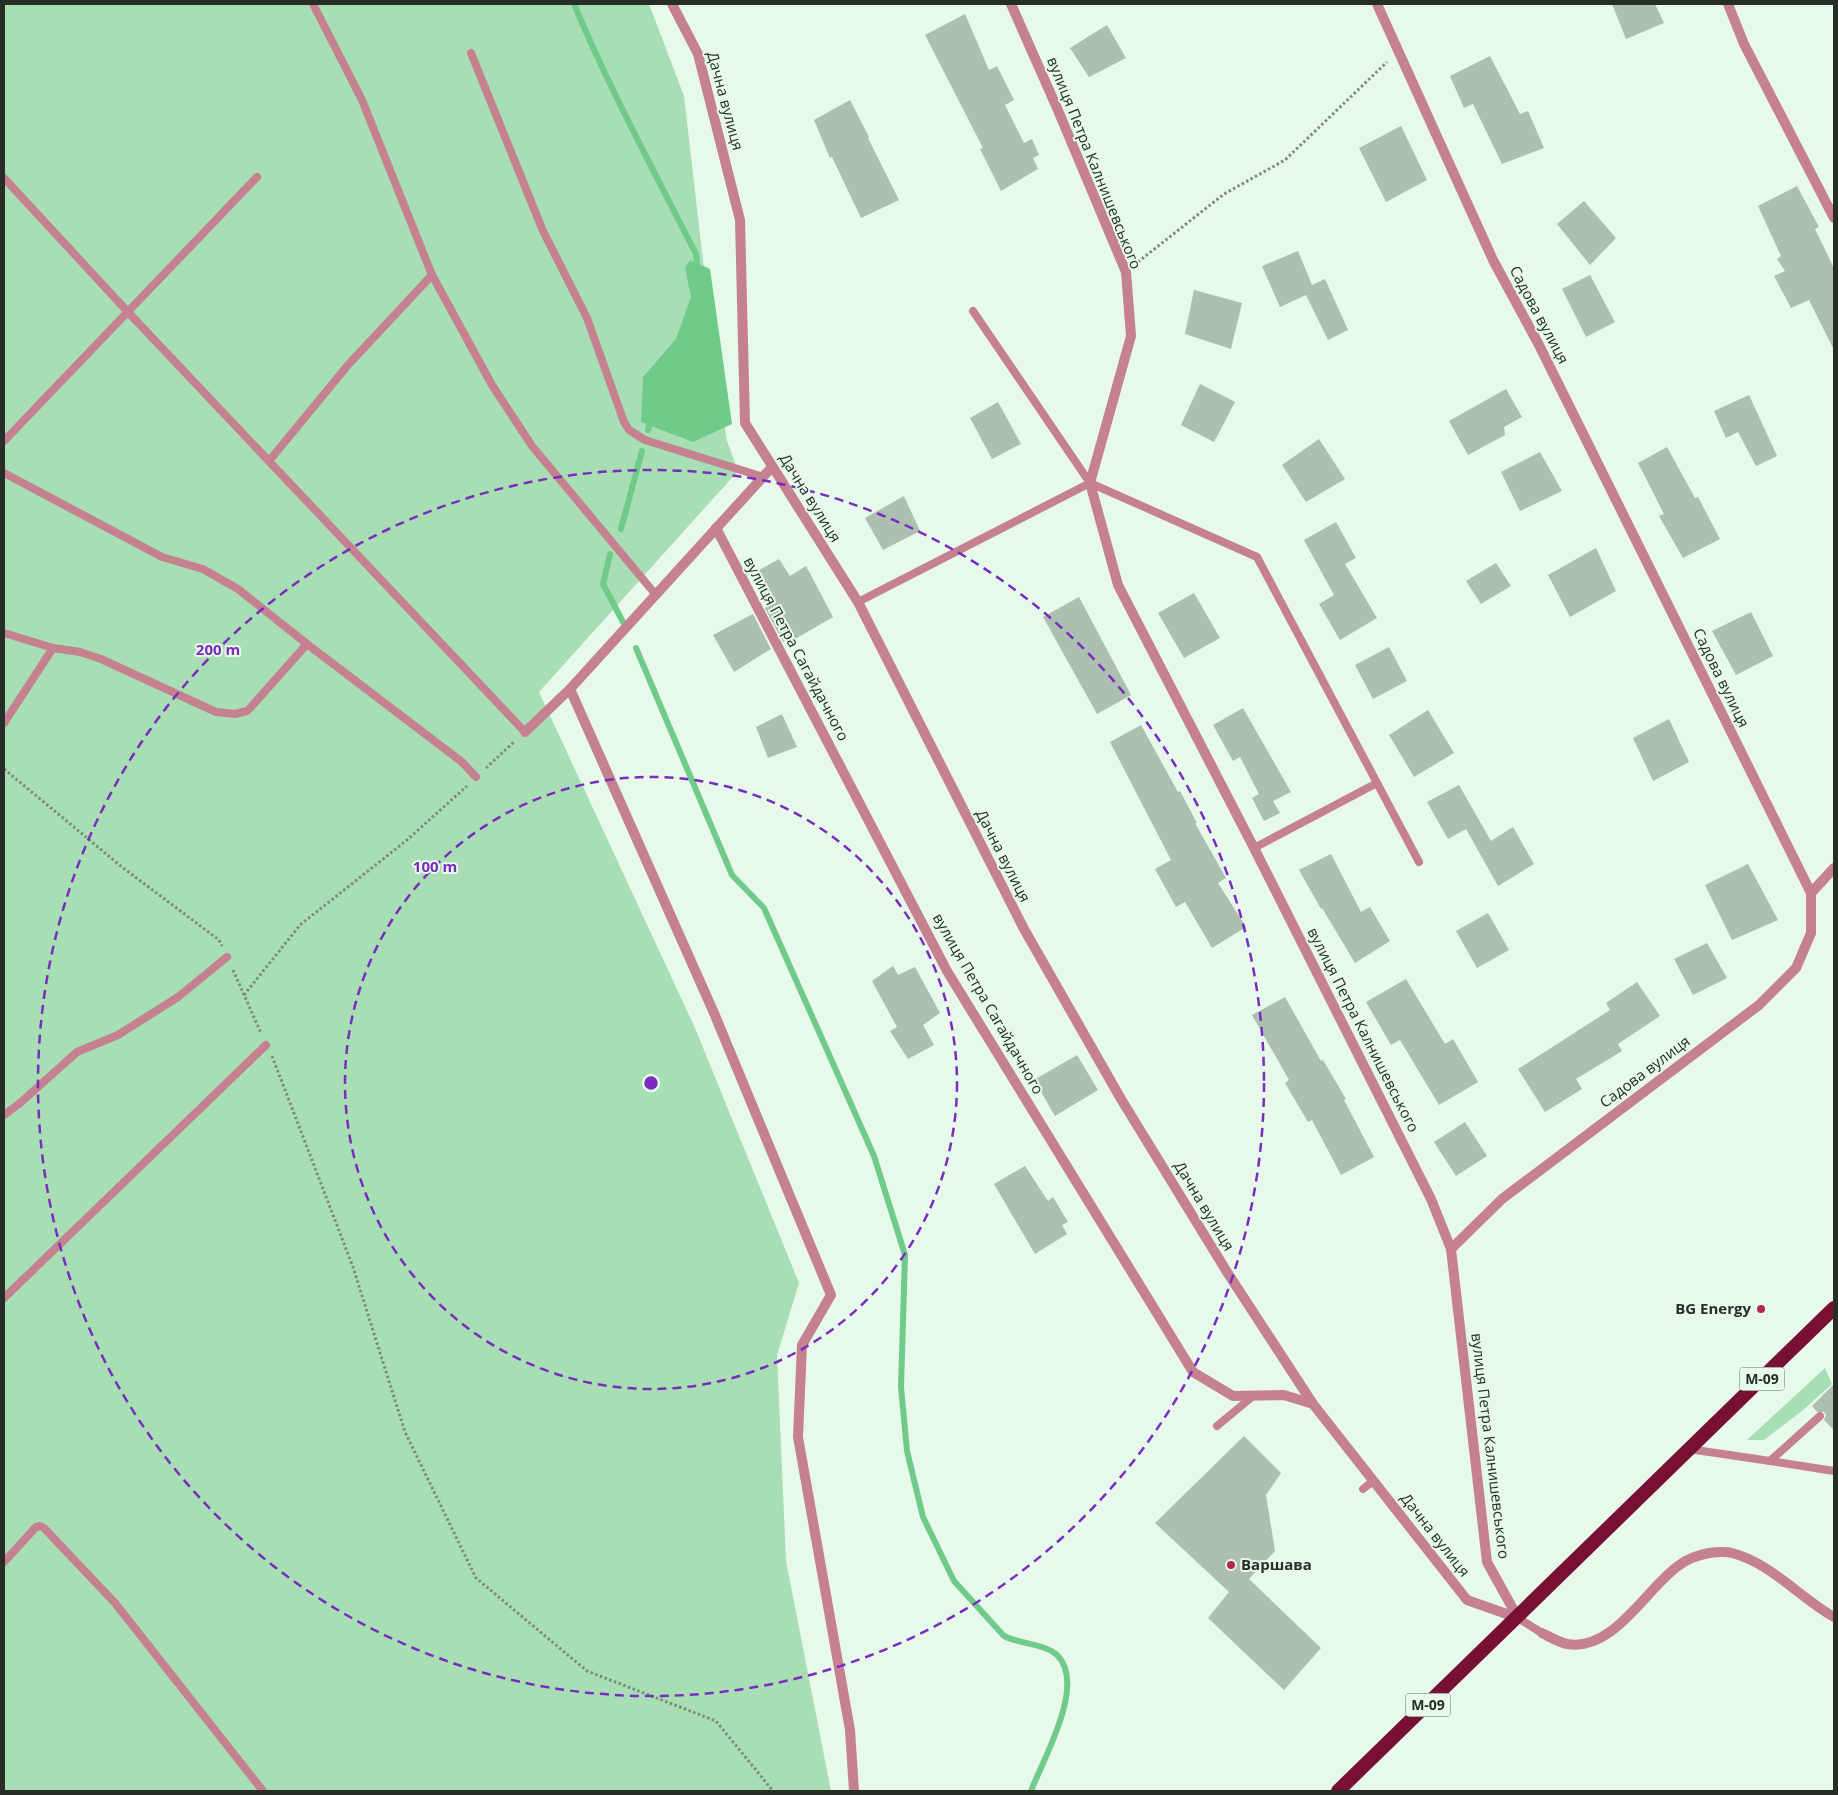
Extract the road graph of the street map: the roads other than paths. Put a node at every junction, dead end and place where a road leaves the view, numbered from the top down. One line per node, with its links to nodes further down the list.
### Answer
1 (313, 4): 10 (lane)
2 (672, 4): 15 (street, Дачна вулиця)
3 (1011, 4): 18 (street, вулиця Петра Калнишевського)
4 (1377, 4): 33 (street, Садова вулиця)
5 (1728, 4): 9 (street)
6 (471, 53): 17 (lane)
7 (257, 177): 12 (lane)
8 (4, 178): 12 (lane)
9 (1834, 218)
10 (432, 275): 14 (lane); 20 (lane)
11 (972, 310): 18 (lane)
12 (127, 311): 13 (lane); 14 (lane)
13 (4, 441)
14 (269, 462): 27 (lane)
15 (772, 467): 17 (street); 21 (street, Дачна вулиця)
16 (4, 473): 23 (lane)
17 (764, 477): 19 (street)
18 (1090, 483): 21 (lane); 29 (lane); 30 (street, вулиця Петра Калнишевського)
19 (716, 528): 20 (street); 40 (street, вулиця Петра Сагайдачного)
20 (656, 595): 25 (street)
21 (858, 602): 41 (street, Дачна вулиця)
22 (4, 633): 24 (lane)
23 (307, 644): 24 (lane); 28 (lane)
24 (53, 648): 26 (lane)
25 (570, 689): 27 (street); 54 (street)
26 (4, 723)
27 (525, 732)
28 (476, 777)
29 (1377, 783): 30 (lane); 31 (lane)
30 (1254, 848): 37 (street, вулиця Петра Калнишевського)
31 (1419, 862)
32 (1834, 868): 33 (street)
33 (1811, 893): 37 (street, Садова вулиця)
34 (227, 957): 36 (lane)
35 (266, 1045): 38 (lane)
36 (4, 1115)
37 (1451, 1249): 51 (street, вулиця Петра Калнишевського)
38 (4, 1298)
39 (1834, 1308): 44 (highway, М-09)
40 (1253, 1396): 41 (street, вулиця Петра Сагайдачного); 43 (lane)
41 (1312, 1404): 47 (street, Дачна вулиця)
42 (1820, 1416): 45 (lane)
43 (1217, 1426)
44 (1689, 1449): 45 (lane); 51 (highway, М-09)
45 (1770, 1461): 46 (lane)
46 (1834, 1472)
47 (1373, 1480): 48 (lane); 51 (street, Дачна вулиця)
48 (1363, 1489)
49 (4, 1562): 53 (lane)
50 (1834, 1617): 52 (street)
51 (1518, 1618): 52 (lane); 55 (highway, М-09)
52 (1542, 1633)
53 (263, 1791)
54 (854, 1791)
55 (1338, 1791)

